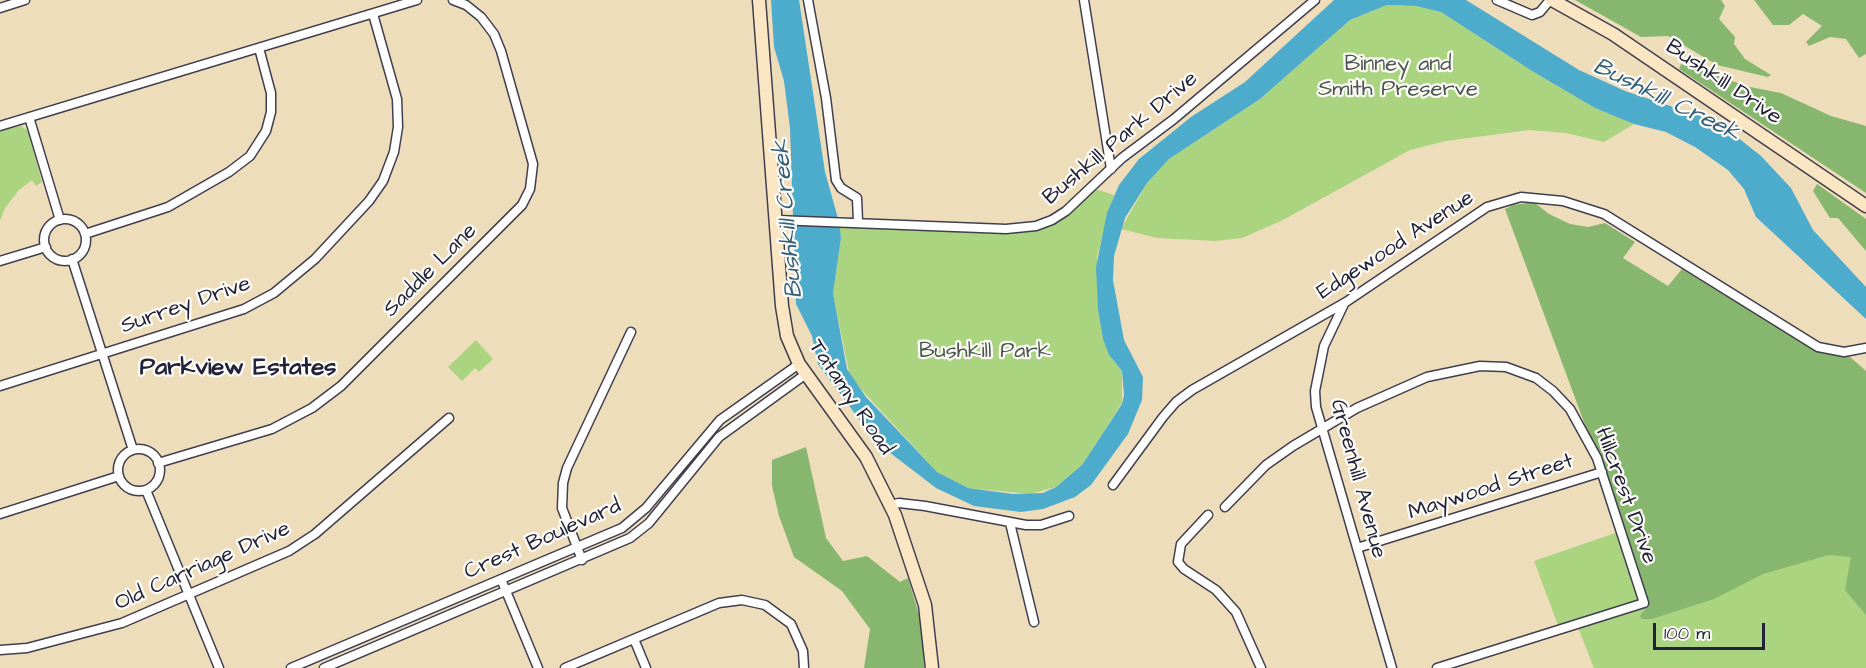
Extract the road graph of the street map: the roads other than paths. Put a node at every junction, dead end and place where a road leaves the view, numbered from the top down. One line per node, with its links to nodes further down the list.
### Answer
1 (25, 0): 10 (street)
2 (417, 0): 11 (street)
3 (453, 0): 33 (street, Saddle Lane)
4 (759, 0): 18 (main road, Tatamy Road)
5 (808, 0): 19 (street)
6 (1084, 0): 15 (street)
7 (1315, 0): 15 (street, Bushkill Park Drive)
8 (1497, 0): 9 (street)
9 (1551, 0): 16 (main road, Bushkill Drive)
10 (0, 8)
11 (372, 14): 12 (street); 27 (street, Surrey Drive)
12 (259, 48): 13 (street); 20 (street)
13 (29, 117): 14 (street); 17 (street)
14 (0, 126)
15 (1111, 169): 19 (street, Bushkill Park Drive)
16 (1866, 206)
17 (60, 220): 20 (street); 21 (street)
18 (776, 220): 19 (street, Bushkill Park Drive); 28 (main road, Tatamy Road)
19 (858, 222)
20 (85, 234): 22 (street)
21 (46, 247): 22 (street); 23 (street)
22 (72, 259): 27 (street)
23 (0, 261)
24 (1346, 302): 26 (street, Edgewood Avenue); 31 (street, Greenhill Avenue); 36 (street, Edgewood Avenue)
25 (631, 332): 44 (street)
26 (1866, 348)
27 (102, 354): 29 (street, Surrey Drive); 32 (street)
28 (803, 369): 38 (main road, Tatamy Road); 44 (street, Crest Boulevard); 46 (street, Crest Boulevard)
29 (0, 386)
30 (449, 418): 49 (street, Old Carriage Drive)
31 (1320, 429): 34 (street, Hillcrest Drive); 39 (street, Hillcrest Drive); 45 (street, Greenhill Avenue)
32 (133, 450): 33 (street); 35 (street)
33 (158, 463): 37 (street)
34 (1602, 472): 45 (street, Maywood Street); 63 (street, Hillcrest Drive)
35 (119, 476): 37 (street); 40 (street)
36 (1113, 485)
37 (146, 490): 49 (street)
38 (891, 505): 43 (street); 60 (main road, Tatamy Road)
39 (1225, 507)
40 (0, 514)
41 (1208, 515): 61 (street)
42 (1069, 516): 43 (street)
43 (1010, 523): 50 (street)
44 (577, 547): 46 (street); 47 (street, Crest Boulevard)
45 (1357, 548): 62 (street, Greenhill Avenue)
46 (582, 560): 48 (street, Crest Boulevard)
47 (501, 579): 48 (street); 54 (street, Crest Boulevard)
48 (506, 592): 55 (street, Crest Boulevard); 56 (street)
49 (188, 596): 52 (street, Old Carriage Drive); 53 (street)
50 (1034, 622)
51 (634, 639): 57 (street); 58 (street); 59 (street)
52 (0, 650)
53 (219, 668)
54 (291, 668)
55 (324, 668)
56 (538, 668)
57 (565, 668)
58 (646, 668)
59 (804, 668)
60 (932, 668)
61 (1261, 668)
62 (1392, 668)
63 (1437, 668)

